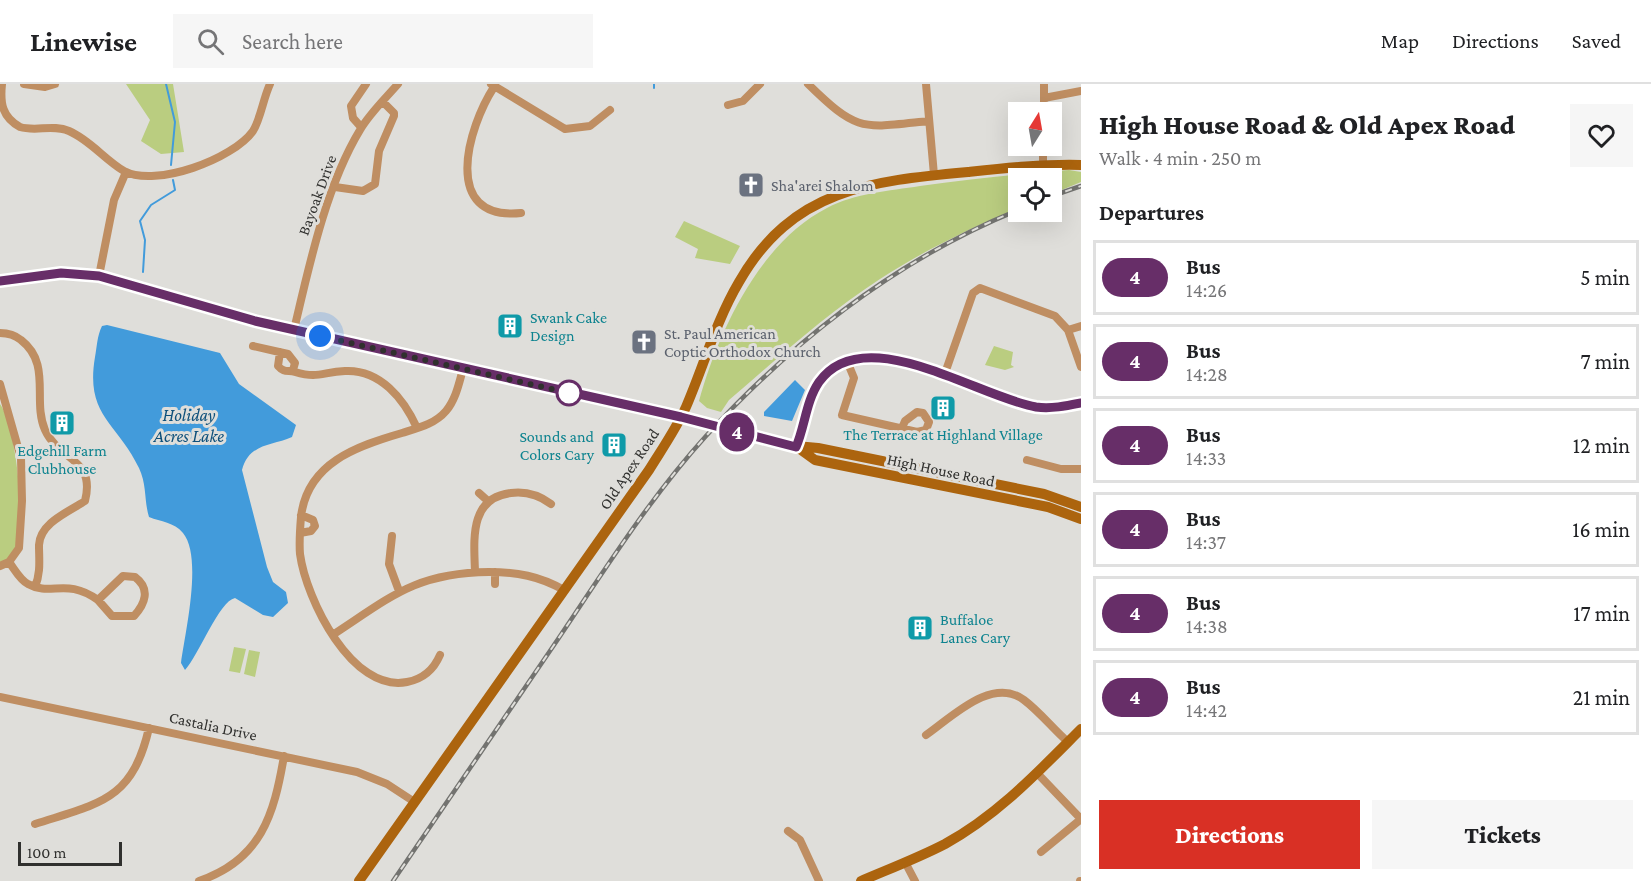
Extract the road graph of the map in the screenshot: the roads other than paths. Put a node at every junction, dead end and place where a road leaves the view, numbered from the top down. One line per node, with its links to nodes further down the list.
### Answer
1 (2, 84): 23 (street)
2 (24, 84): 3 (street)
3 (55, 84)
4 (270, 84): 23 (street)
5 (366, 84): 19 (street)
6 (398, 84): 14 (street, Bayoak Drive)
7 (760, 84): 16 (street)
8 (808, 84): 18 (street)
9 (926, 84): 18 (street)
10 (1044, 84): 13 (street)
11 (492, 85): 17 (street); 26 (street)
12 (1081, 91): 13 (street)
13 (1044, 98): 15 (street)
14 (383, 102): 19 (street, Bayoak Drive); 25 (street)
15 (1044, 102)
16 (728, 105)
17 (610, 110)
18 (929, 121): 24 (street)
19 (361, 128): 25 (street, Bayoak Drive)
20 (1043, 156): 21 (street)
21 (1043, 165): 22 (main road, Old Apex Road); 24 (main road, Old Apex Road)
22 (1081, 165)
23 (126, 172): 27 (street)
24 (934, 175): 43 (main road, Old Apex Road)
25 (335, 187): 30 (street, Bayoak Drive)
26 (521, 213)
27 (99, 276): 28 (main road, High House Road); 30 (main road, High House Road)
28 (0, 280)
29 (1081, 326): 31 (street)
30 (294, 330): 37 (main road, High House Road)
31 (1068, 330): 36 (street); 39 (street)
32 (0, 333): 62 (street)
33 (253, 346): 34 (street)
34 (280, 352): 38 (street); 38 (street)
35 (847, 361): 39 (street); 45 (street); 46 (street)
36 (1081, 367)
37 (463, 369): 43 (main road, High House Road); 44 (street)
38 (292, 370): 44 (street)
39 (944, 376): 42 (street)
40 (0, 384): 41 (street)
41 (3, 402): 57 (street)
42 (1081, 402)
43 (681, 417): 46 (main road, High House Road); 63 (main road, Old Apex Road)
44 (417, 428): 53 (street)
45 (902, 428)
46 (796, 447): 52 (main road, High House Road); 54 (main road, High House Road)
47 (1027, 460): 48 (street)
48 (1081, 469)
49 (479, 493): 50 (street)
50 (488, 501): 51 (street); 59 (street)
51 (551, 504)
52 (1081, 507)
53 (301, 515): 55 (street); 55 (street)
54 (1081, 519)
55 (300, 533): 66 (street)
56 (392, 536): 64 (street)
57 (9, 562): 58 (street); 62 (street)
58 (0, 566)
59 (475, 572): 60 (street); 64 (street)
60 (495, 572): 61 (street); 63 (street)
61 (495, 584)
62 (35, 587): 65 (street)
63 (564, 590): 75 (main road, Old Apex Road)
64 (399, 591): 66 (street)
65 (98, 600): 65 (street)
66 (334, 634): 67 (street)
67 (440, 655)
68 (0, 697): 69 (street, Castalia Drive)
69 (149, 728): 73 (street, Castalia Drive); 77 (street)
70 (1081, 729): 72 (main road)
71 (926, 735): 72 (street)
72 (1068, 742): 74 (main road)
73 (284, 756): 75 (street, Castalia Drive); 81 (street)
74 (1037, 773): 76 (street); 80 (main road)
75 (413, 801): 82 (main road, Old Apex Road)
76 (1081, 819): 79 (street)
77 (35, 824)
78 (788, 831): 83 (street)
79 (1041, 852)
80 (905, 862): 84 (main road); 85 (street)
81 (199, 881)
82 (359, 881)
83 (819, 881)
84 (861, 881)
85 (915, 881)

